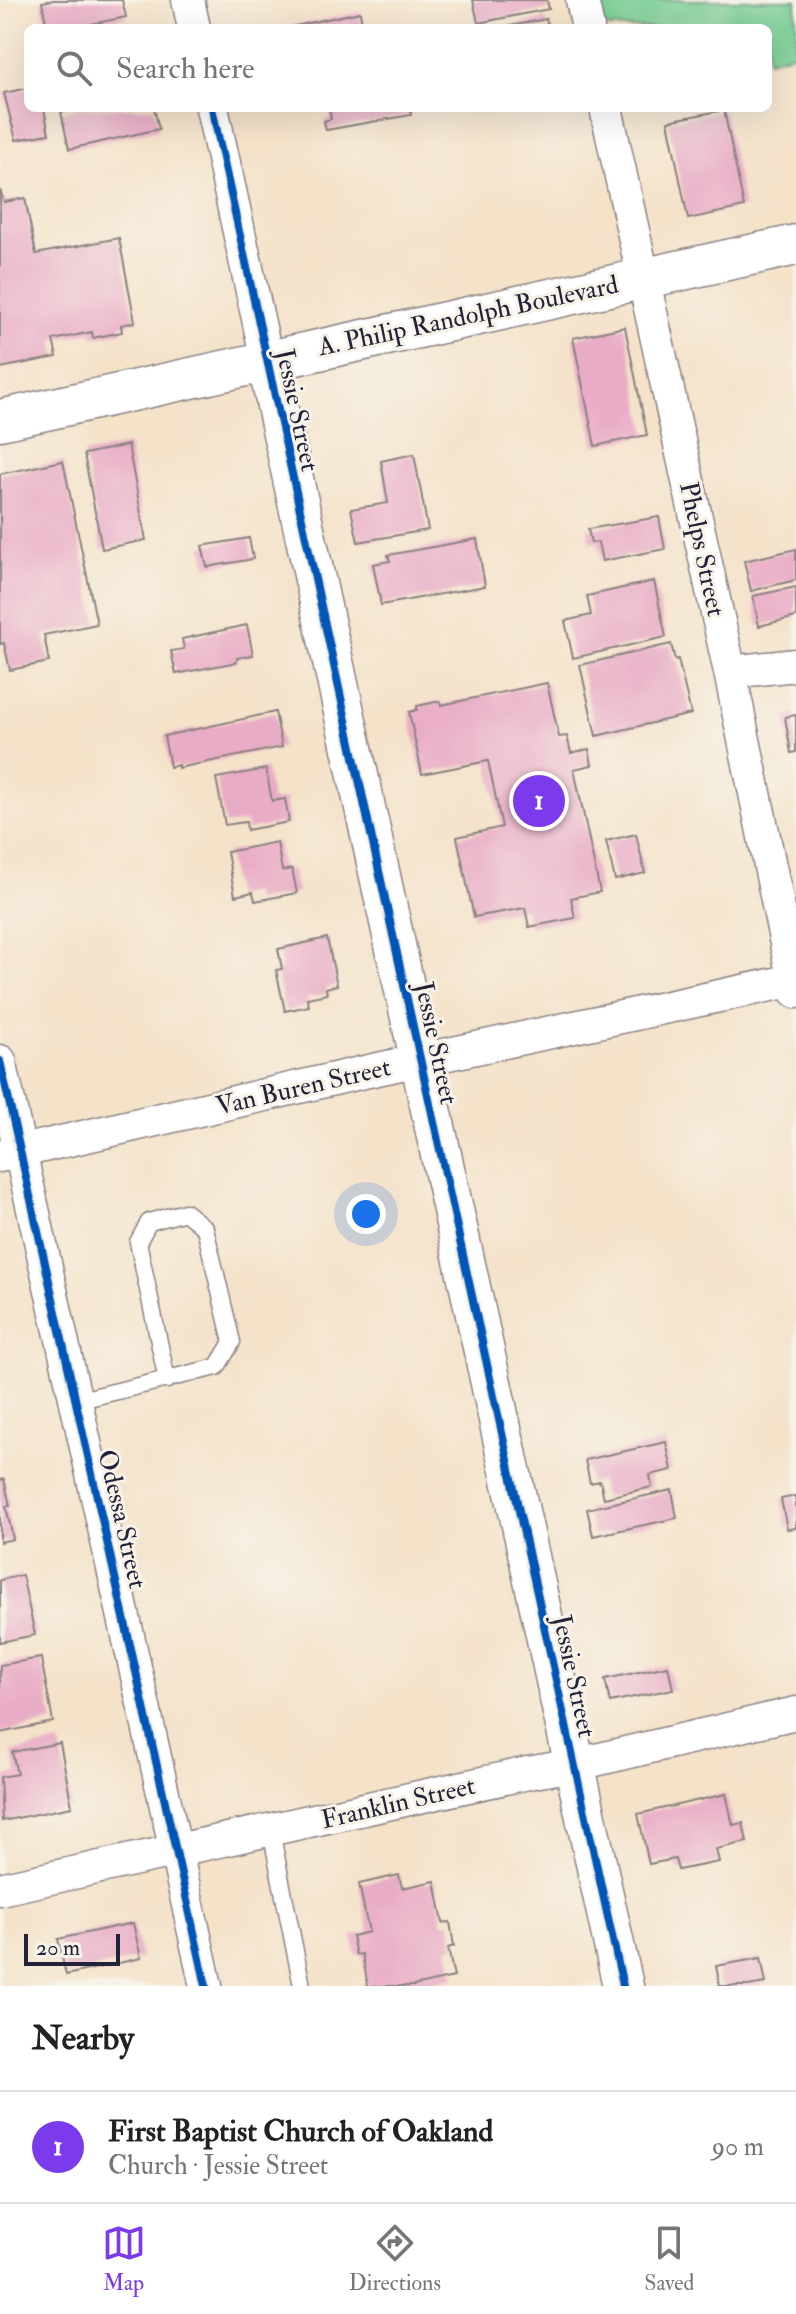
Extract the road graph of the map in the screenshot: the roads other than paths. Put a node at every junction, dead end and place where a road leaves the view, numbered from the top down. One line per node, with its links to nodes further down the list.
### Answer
1 (188, 0): 3 (street)
2 (582, 0): 4 (street)
3 (193, 24)
4 (587, 24)
5 (213, 112): 9 (street, Jessie Street)
6 (607, 112): 8 (street, Phelps Street)
7 (796, 245): 8 (street, A. Philip Randolph Boulevard)
8 (644, 276): 9 (street, A. Philip Randolph Boulevard); 12 (street, Phelps Street)
9 (267, 360): 10 (street, A. Philip Randolph Boulevard); 14 (street, Jessie Street)
10 (0, 420)
11 (796, 665): 12 (street)
12 (730, 672): 13 (street, Phelps Street)
13 (795, 986): 14 (street, Van Buren Street)
14 (420, 1060): 16 (street, Van Buren Street); 20 (street, Jessie Street)
15 (0, 1061): 16 (street, Odessa Street)
16 (10, 1154): 18 (street, Odessa Street)
17 (167, 1380): 17 (lane); 18 (lane)
18 (76, 1401): 22 (street, Odessa Street)
19 (796, 1713): 20 (street, Franklin Street)
20 (574, 1765): 21 (street, Franklin Street); 26 (street, Jessie Street)
21 (271, 1831): 22 (street, Franklin Street); 25 (lane)
22 (176, 1851): 23 (street, Franklin Street); 24 (street, Odessa Street)
23 (0, 1889)
24 (206, 1986)
25 (302, 1986)
26 (623, 1986)

